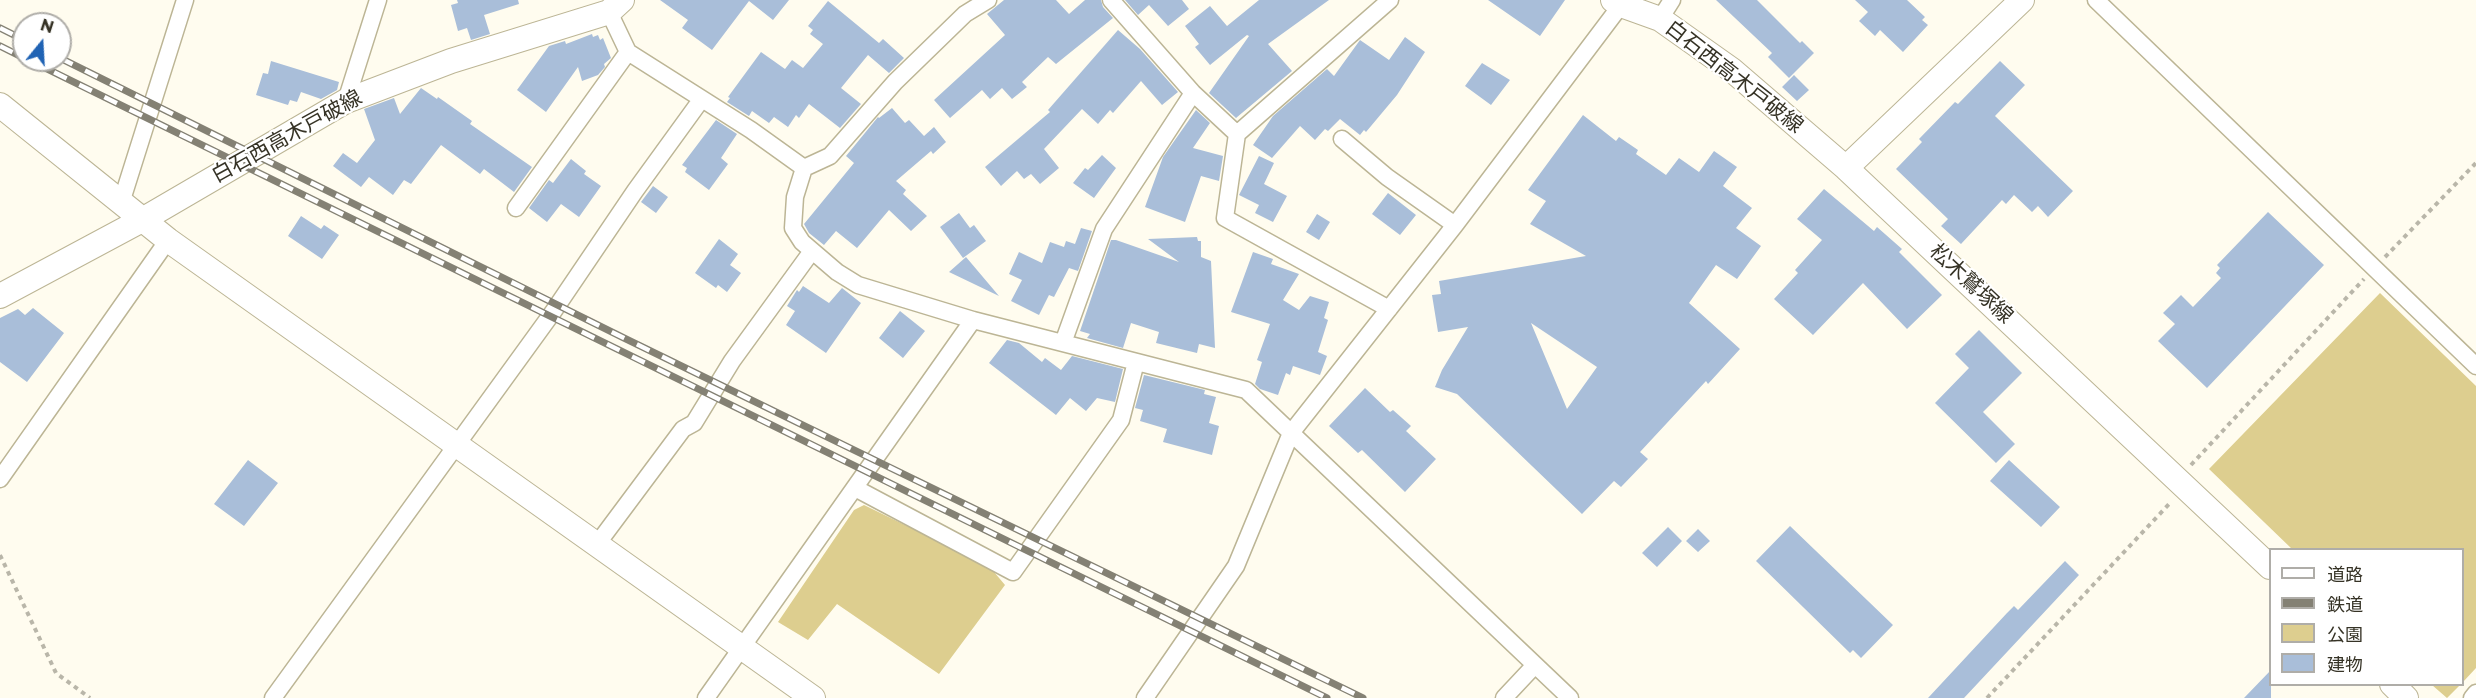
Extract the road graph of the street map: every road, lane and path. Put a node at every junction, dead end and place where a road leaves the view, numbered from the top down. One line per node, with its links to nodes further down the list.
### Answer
1 (185, 0): 21 (street)
2 (378, 0): 14 (street)
3 (988, 0): 19 (street)
4 (1111, 0): 12 (street)
5 (1390, 0): 16 (street)
6 (2022, 0): 20 (main road)
7 (2096, 0): 27 (street)
8 (1617, 3): 10 (main road, 白石西高木戸破線); 24 (street)
9 (615, 6): 11 (street); 14 (main road, 白石西高木戸破線)
10 (1666, 9): 20 (main road, 白石西高木戸破線)
11 (628, 52): 13 (street); 22 (street)
12 (1193, 93): 16 (street); 31 (street)
13 (701, 100): 19 (street); 35 (street)
14 (346, 101): 23 (main road, 白石西高木戸破線)
15 (0, 105): 21 (main road)
16 (1237, 134): 29 (street)
17 (1342, 139): 24 (street)
18 (2476, 163): 27 (path)
19 (804, 168): 26 (street)
20 (1846, 168): 37 (main road, 松木鷲塚線)
21 (121, 203): 23 (main road)
22 (516, 208)
23 (142, 220): 25 (main road); 28 (main road, 白石西高木戸破線)
24 (1455, 225): 29 (street)
25 (168, 240): 35 (main road); 36 (street)
26 (812, 251): 30 (street); 39 (street)
27 (2374, 268): 33 (street); 37 (path)
28 (0, 296)
29 (1389, 309): 34 (street)
30 (973, 320): 31 (street); 38 (street)
31 (1063, 343): 32 (street)
32 (1137, 362): 34 (street); 38 (street)
33 (2476, 366)
34 (1290, 433): 43 (street); 50 (street)
35 (457, 444): 39 (main road); 47 (street)
36 (0, 479)
37 (2179, 479): 41 (main road, 松木鷲塚線); 53 (path)
38 (855, 488): 42 (street)
39 (598, 543): 42 (main road)
40 (0, 555): 46 (path)
41 (2269, 565)
42 (743, 648): 48 (street); 49 (main road)
43 (1535, 665): 51 (street); 52 (street)
44 (2394, 686): 54 (main road)
45 (2476, 693): 55 (street)
46 (90, 698)
47 (273, 698)
48 (706, 698)
49 (813, 698)
50 (1145, 698)
51 (1504, 698)
52 (1570, 698)
53 (1987, 698)
54 (2406, 698)
55 (2472, 698)

